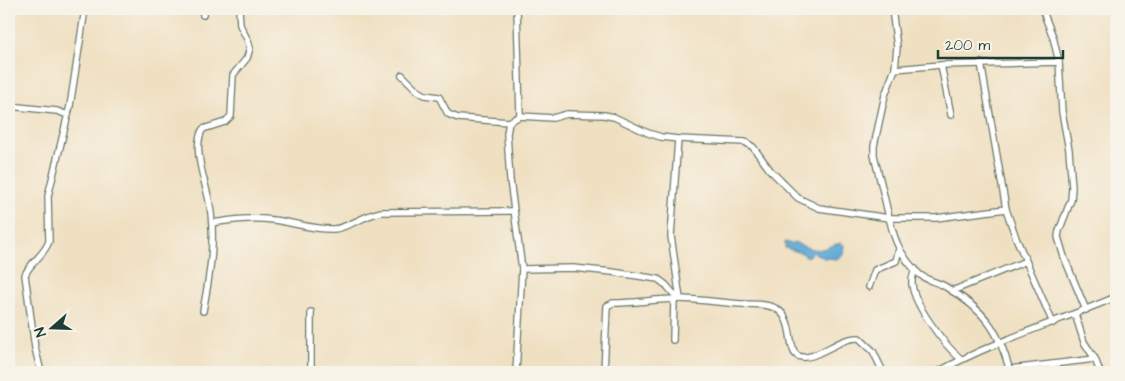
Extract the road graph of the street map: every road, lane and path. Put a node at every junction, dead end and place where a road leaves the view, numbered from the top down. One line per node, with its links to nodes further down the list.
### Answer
1 (85, 9): 12 (street)
2 (239, 9): 20 (street)
3 (517, 9): 14 (street)
4 (892, 9): 9 (street)
5 (1042, 9): 6 (street)
6 (1059, 62): 7 (street); 29 (street)
7 (982, 63): 8 (street); 17 (street)
8 (941, 65): 9 (street); 13 (street)
9 (895, 69): 19 (street)
10 (402, 75): 15 (street)
11 (9, 106): 12 (street)
12 (68, 115): 39 (street)
13 (952, 115)
14 (520, 116): 15 (street); 16 (street)
15 (509, 122): 18 (street)
16 (678, 139): 19 (street); 28 (street)
17 (1006, 209): 19 (street); 22 (street)
18 (513, 211): 20 (street); 23 (street)
19 (889, 218): 21 (street)
20 (212, 223): 30 (street)
21 (899, 249): 24 (street); 25 (street)
22 (1026, 260): 26 (street); 33 (street)
23 (522, 269): 28 (street); 42 (street)
24 (915, 269): 26 (street); 36 (street)
25 (869, 287)
26 (952, 291): 35 (street)
27 (1116, 297): 29 (street)
28 (677, 299): 34 (street); 43 (street); 44 (street)
29 (1086, 310): 32 (street)
30 (203, 311)
31 (311, 312): 40 (street)
32 (1075, 314): 33 (street); 37 (street)
33 (1052, 323): 35 (street)
34 (673, 340)
35 (1000, 342): 36 (street); 38 (street)
36 (961, 359): 45 (street)
37 (1095, 359): 38 (street); 46 (street)
38 (1010, 371)
39 (41, 372)
40 (311, 372): 41 (street)
41 (328, 372)
42 (516, 372)
43 (604, 372)
44 (882, 372)
45 (938, 372)
46 (1100, 372)

